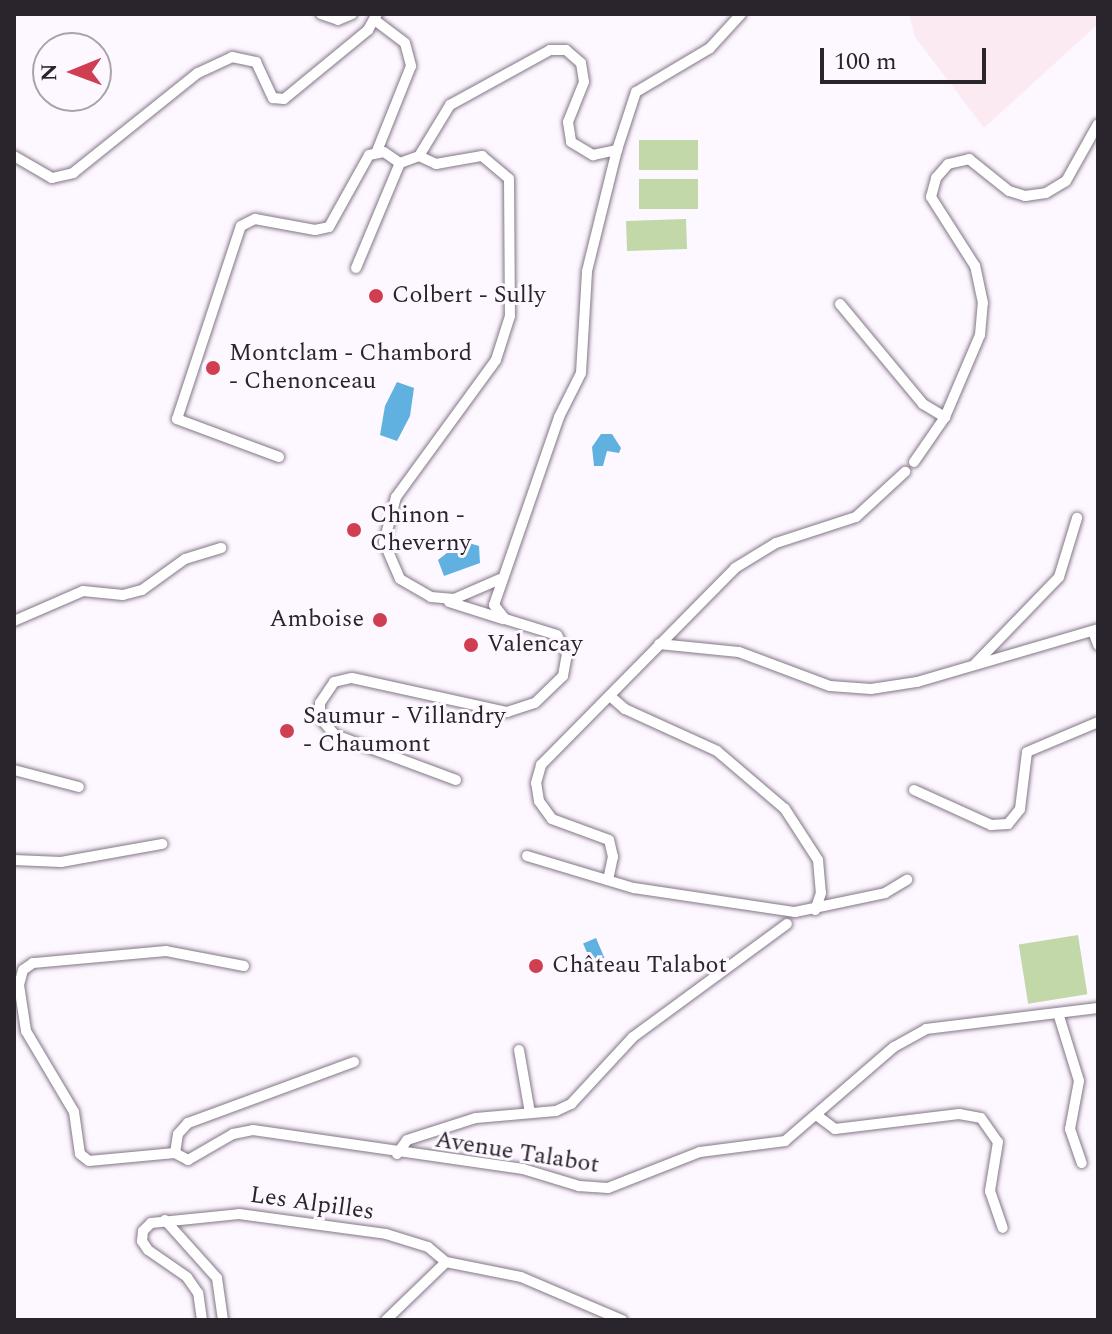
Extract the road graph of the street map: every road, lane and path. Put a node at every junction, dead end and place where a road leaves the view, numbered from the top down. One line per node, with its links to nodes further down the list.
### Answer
1 (321, 14): 2 (street)
2 (352, 14)
3 (741, 14): 6 (street)
4 (377, 17): 7 (street); 8 (street)
5 (1098, 124): 13 (street)
6 (617, 150): 9 (street); 19 (street)
7 (377, 151): 10 (street); 14 (street)
8 (14, 156)
9 (419, 156): 10 (street); 20 (street)
10 (400, 163): 11 (street)
11 (356, 268)
12 (840, 304): 13 (street)
13 (945, 417): 15 (street)
14 (279, 457)
15 (914, 462)
16 (905, 472): 24 (street)
17 (1077, 518): 26 (street)
18 (221, 548): 22 (street)
19 (500, 579): 20 (street); 21 (street)
20 (443, 600): 21 (street)
21 (505, 619): 30 (street)
22 (14, 621)
23 (1095, 630): 25 (street); 26 (street)
24 (659, 644): 26 (street); 27 (street)
25 (1098, 645)
26 (974, 665)
27 (610, 696): 36 (street); 38 (street)
28 (1098, 722): 32 (street)
29 (14, 770): 31 (street)
30 (456, 780)
31 (79, 787)
32 (914, 790)
33 (162, 844): 35 (street)
34 (527, 856): 36 (street)
35 (14, 860)
36 (608, 880): 38 (street)
37 (907, 880): 38 (street)
38 (815, 910)
39 (787, 924): 45 (street, Avenue Talabot)
40 (244, 966): 48 (street)
41 (1098, 1008): 42 (street, Avenue Talabot)
42 (1058, 1013): 46 (street, Avenue Talabot); 51 (street)
43 (519, 1050): 45 (street)
44 (354, 1062): 48 (street)
45 (530, 1113): 47 (street, Avenue Talabot)
46 (819, 1117): 50 (street, Avenue Talabot); 53 (street)
47 (427, 1136): 49 (street, Avenue Talabot); 50 (street)
48 (175, 1153): 49 (street)
49 (397, 1154): 50 (street, Avenue Talabot)
50 (426, 1159)
51 (1082, 1163)
52 (165, 1220): 54 (street, Les Alpilles); 55 (street); 56 (street)
53 (1003, 1228)
54 (446, 1262): 57 (street); 58 (street, Les Alpilles)
55 (202, 1320)
56 (223, 1320)
57 (386, 1320)
58 (622, 1320)

